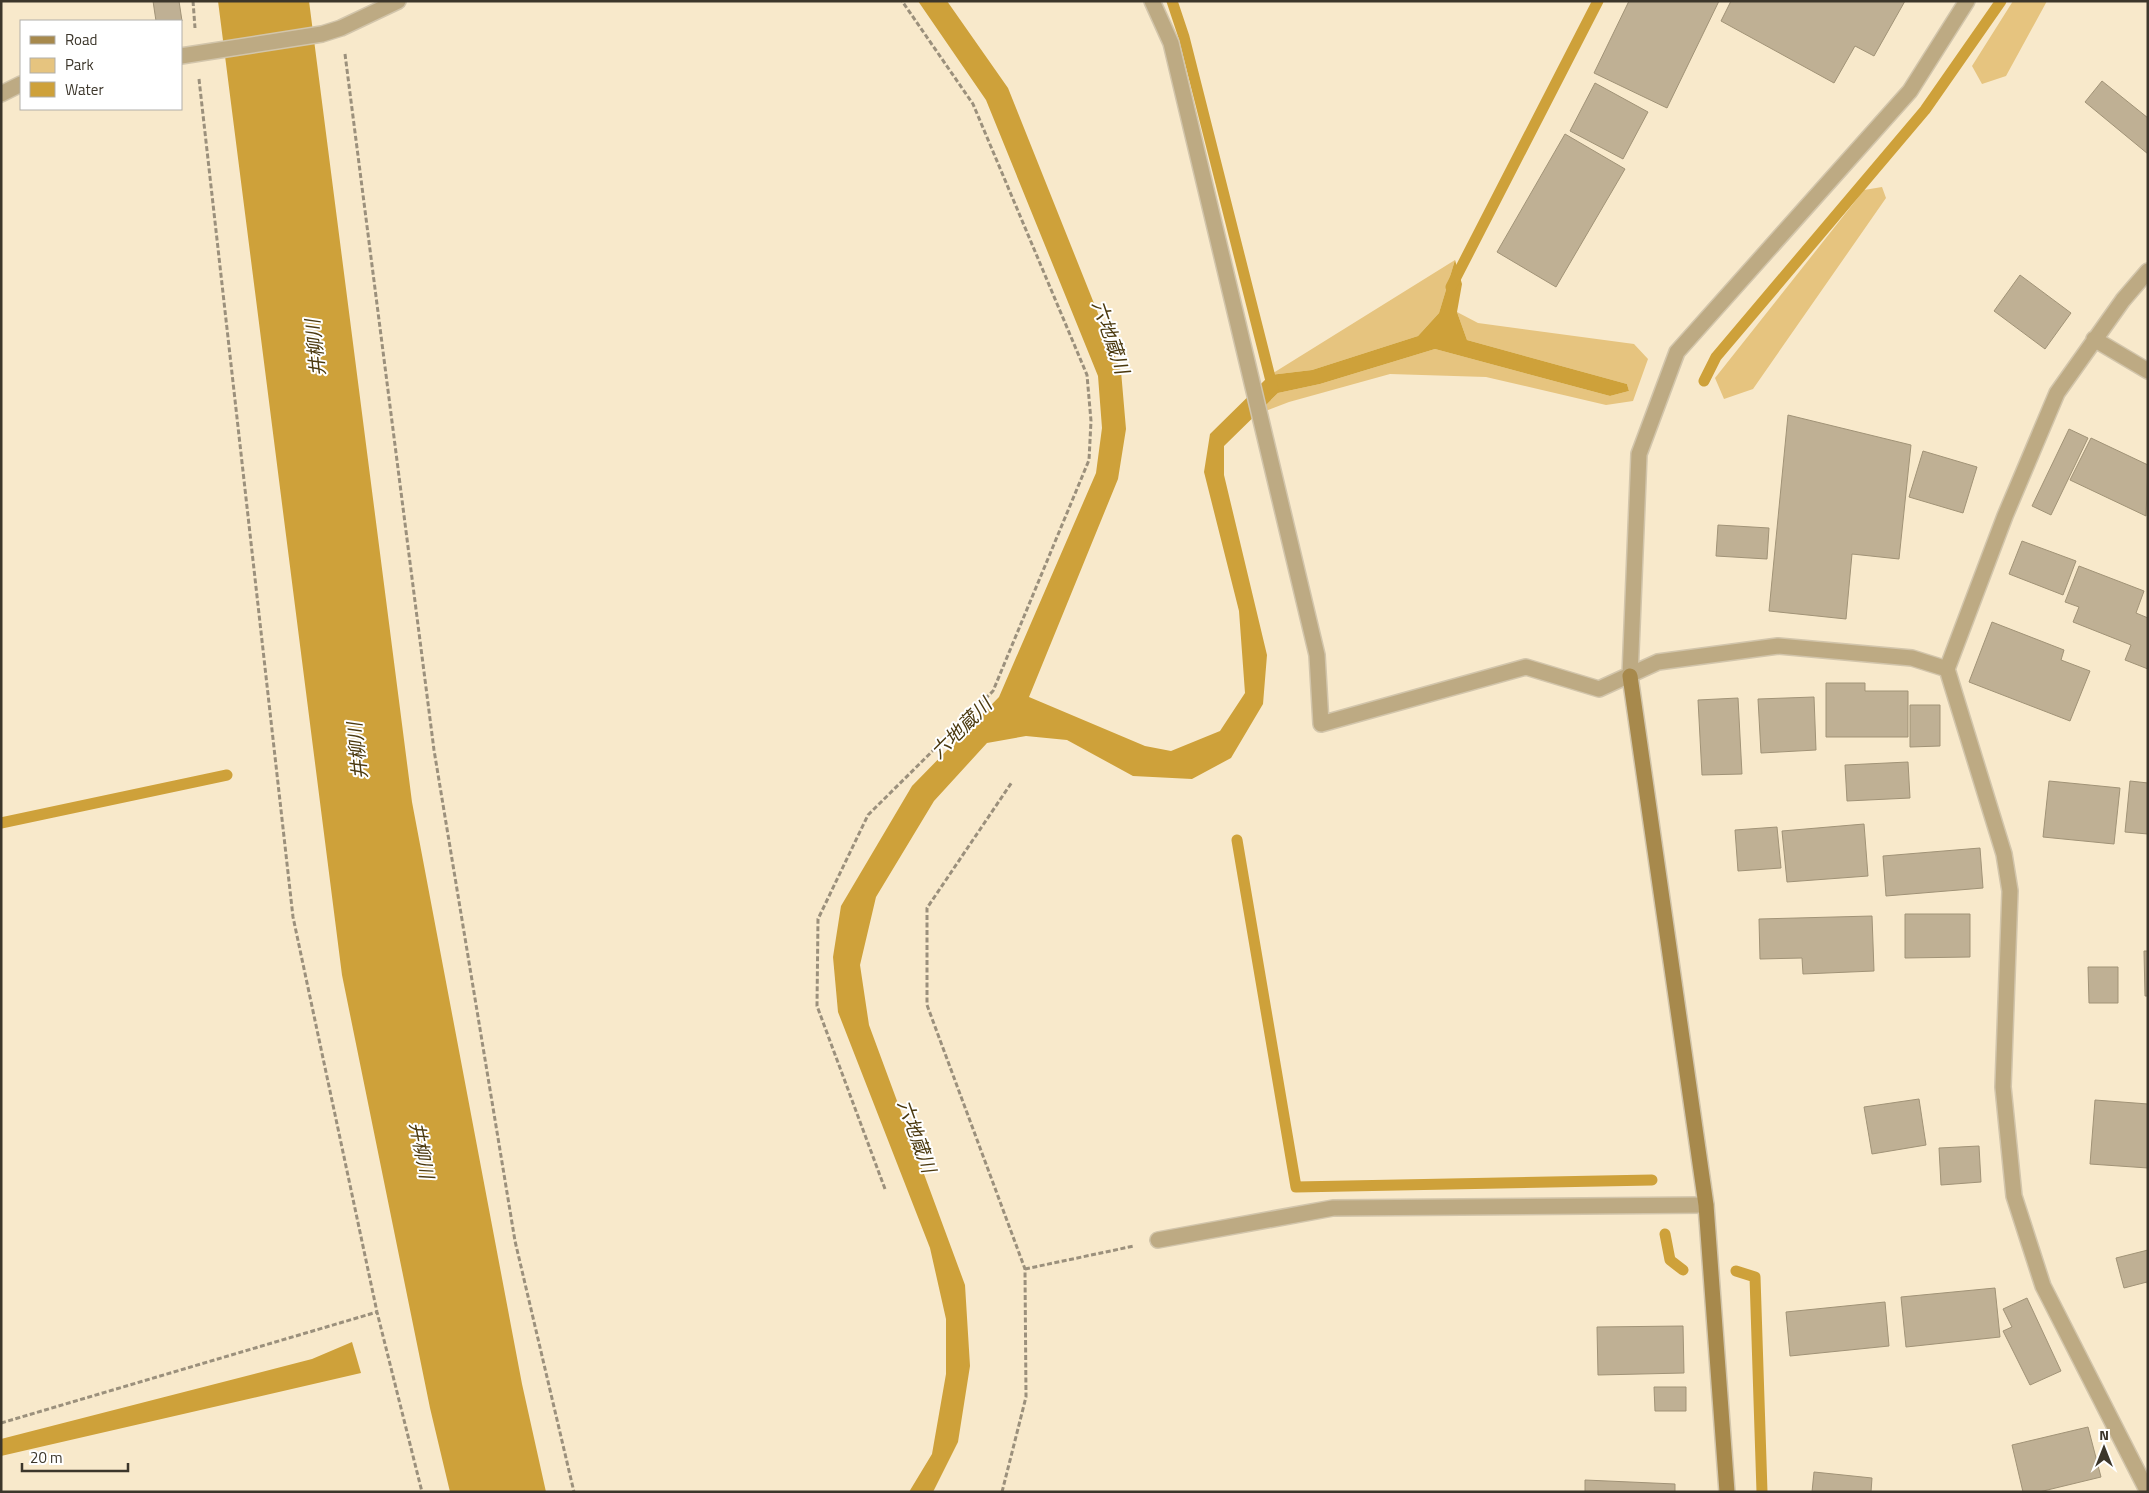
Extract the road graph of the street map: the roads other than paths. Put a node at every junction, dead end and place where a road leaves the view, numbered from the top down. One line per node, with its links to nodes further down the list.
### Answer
1 (398, 1): 4 (street)
2 (1152, 1): 11 (street)
3 (1967, 1): 11 (street)
4 (196, 54)
5 (20, 84): 6 (street)
6 (1, 94)
7 (2148, 271): 8 (street)
8 (2094, 339): 9 (street); 10 (street)
9 (2148, 371)
10 (1947, 669): 11 (street); 15 (street)
11 (1630, 676): 12 (street)
12 (1706, 1205): 13 (street); 14 (street)
13 (1158, 1240)
14 (1727, 1492)
15 (2148, 1492)

